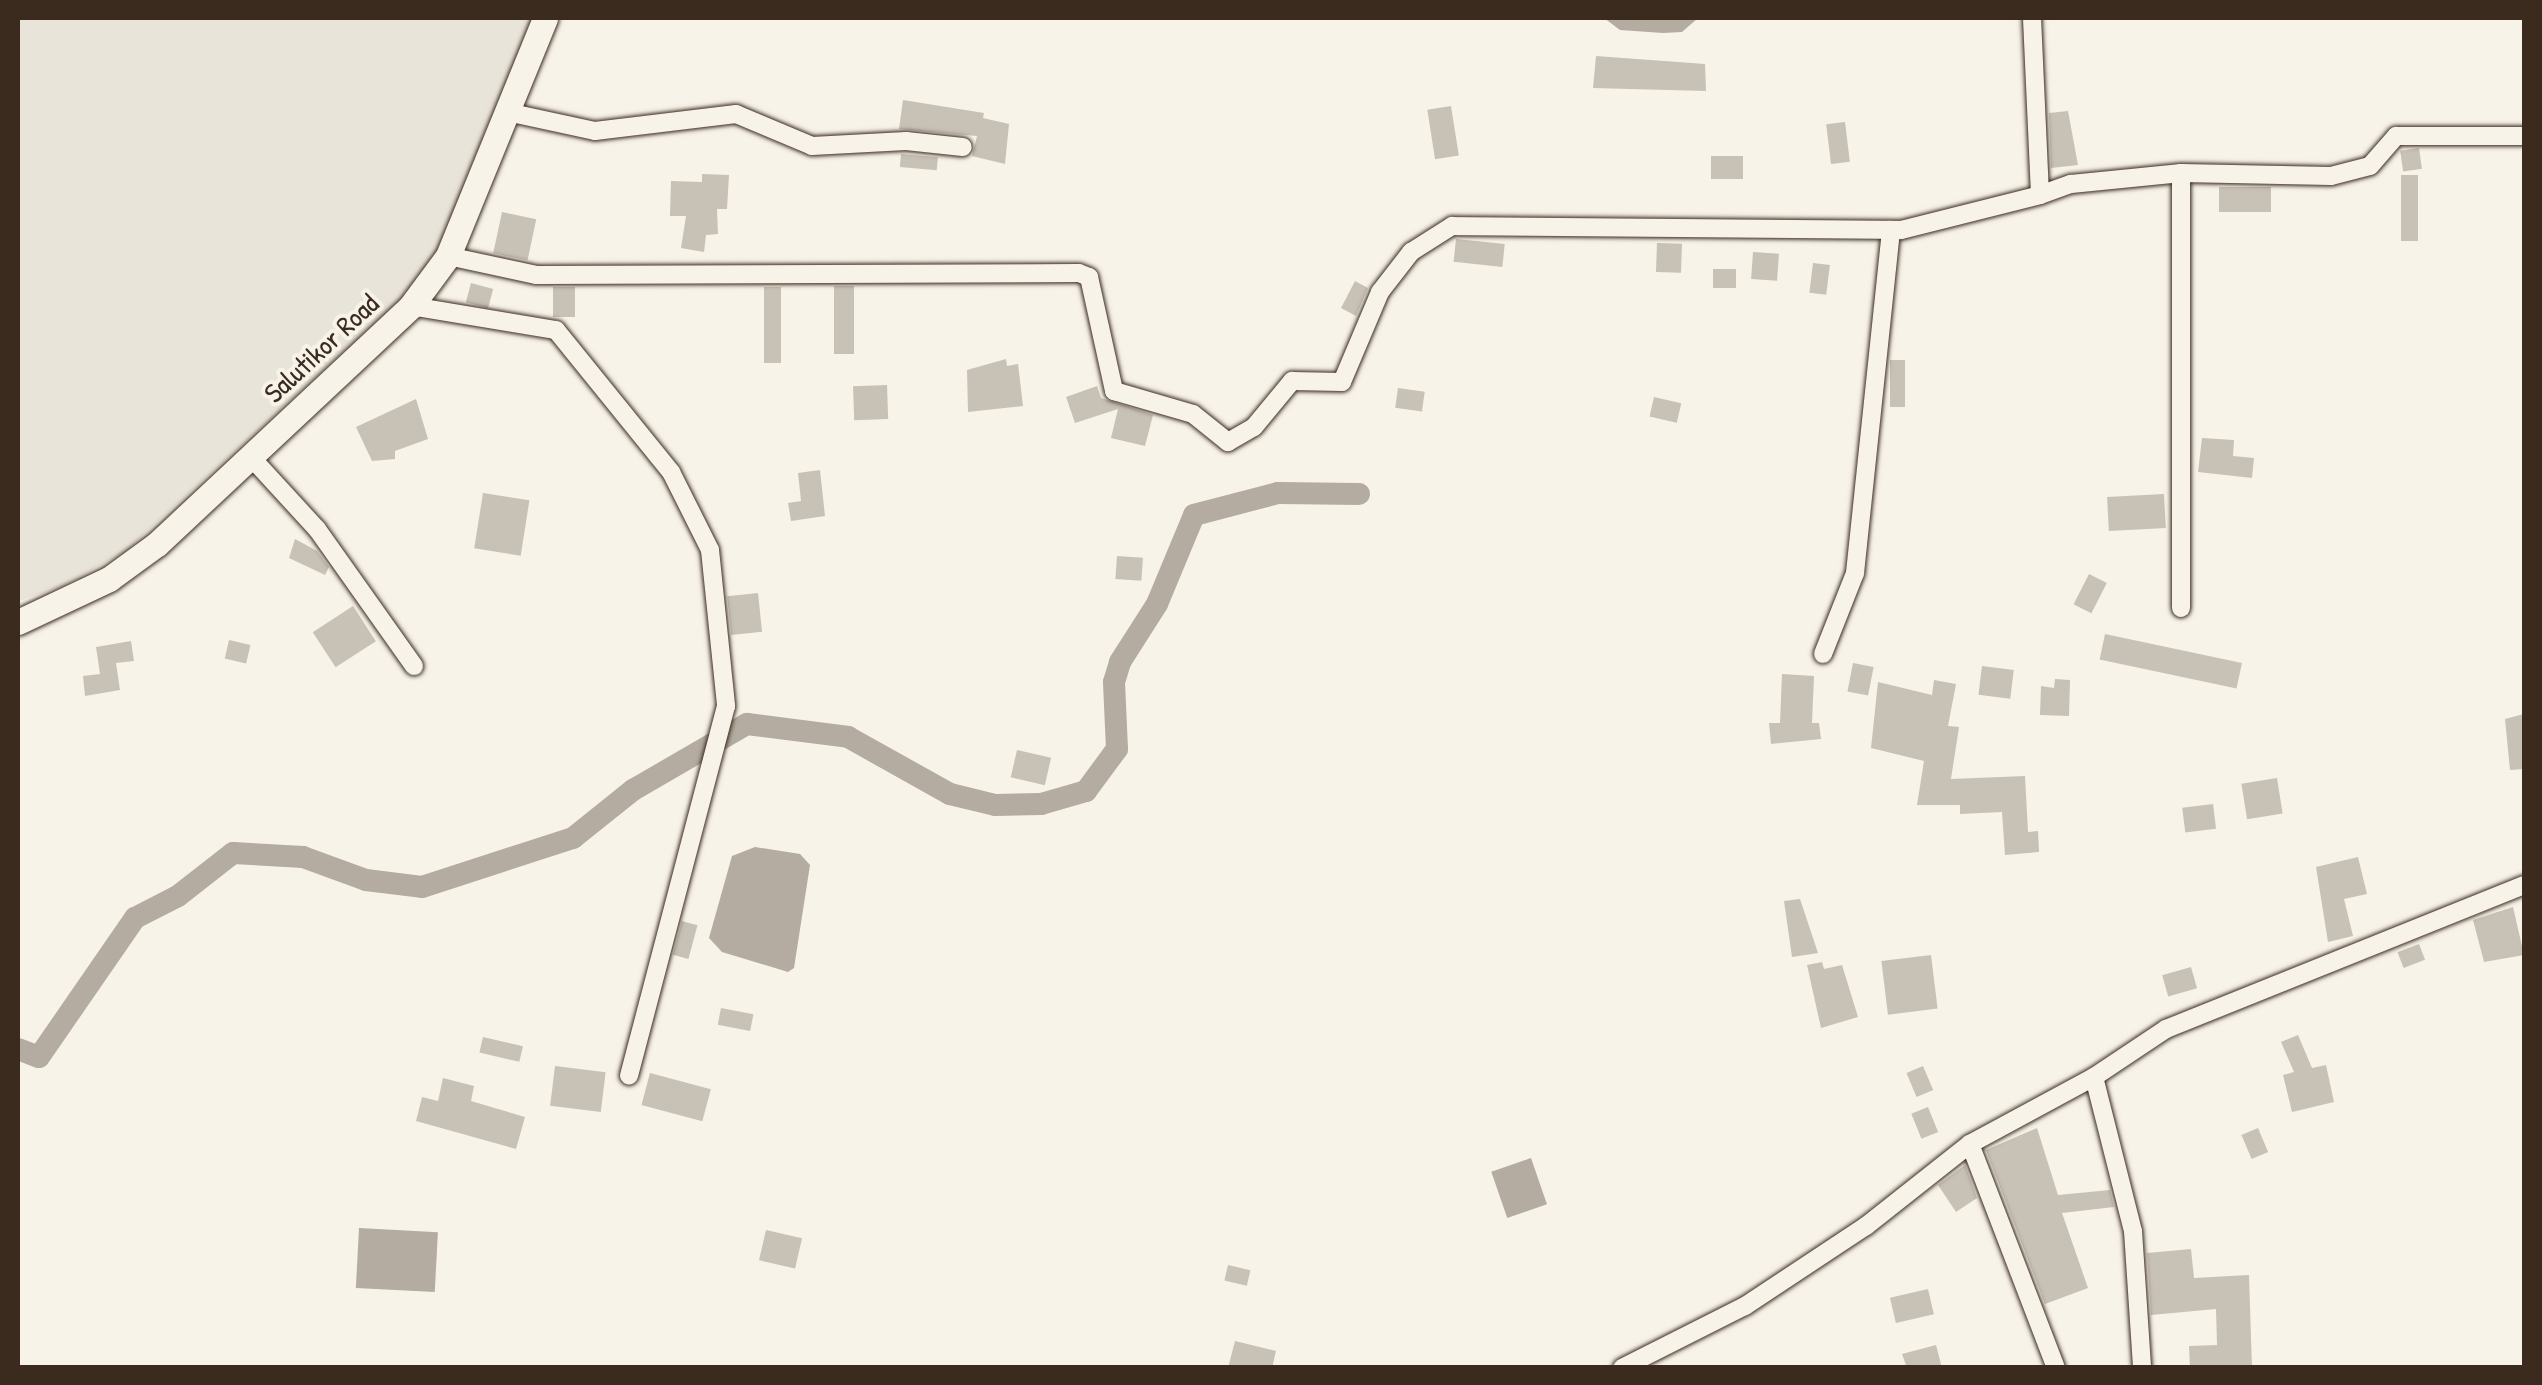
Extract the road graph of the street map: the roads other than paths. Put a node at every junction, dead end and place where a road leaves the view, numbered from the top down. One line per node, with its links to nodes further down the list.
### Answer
1 (544, 18): 3 (main road, Salutikor Road)
2 (2032, 18): 7 (street)
3 (507, 112): 5 (street); 9 (main road, Salutikor Road)
4 (2524, 136): 6 (street)
5 (963, 147)
6 (2182, 173): 7 (street); 12 (street)
7 (2040, 196): 8 (street)
8 (1891, 230): 9 (street); 14 (street)
9 (448, 256): 10 (main road, Salutikor Road)
10 (412, 306): 11 (main road, Salutikor Road); 17 (street)
11 (250, 456): 13 (main road, Salutikor Road); 15 (street)
12 (2181, 608)
13 (18, 622)
14 (1823, 654)
15 (414, 666)
16 (2524, 885): 18 (street)
17 (629, 1075)
18 (2094, 1077): 19 (street); 20 (street)
19 (1970, 1144): 21 (street); 22 (street)
20 (2142, 1364): 23 (street)
21 (1622, 1368)
22 (2056, 1368)
23 (2122, 1368)

